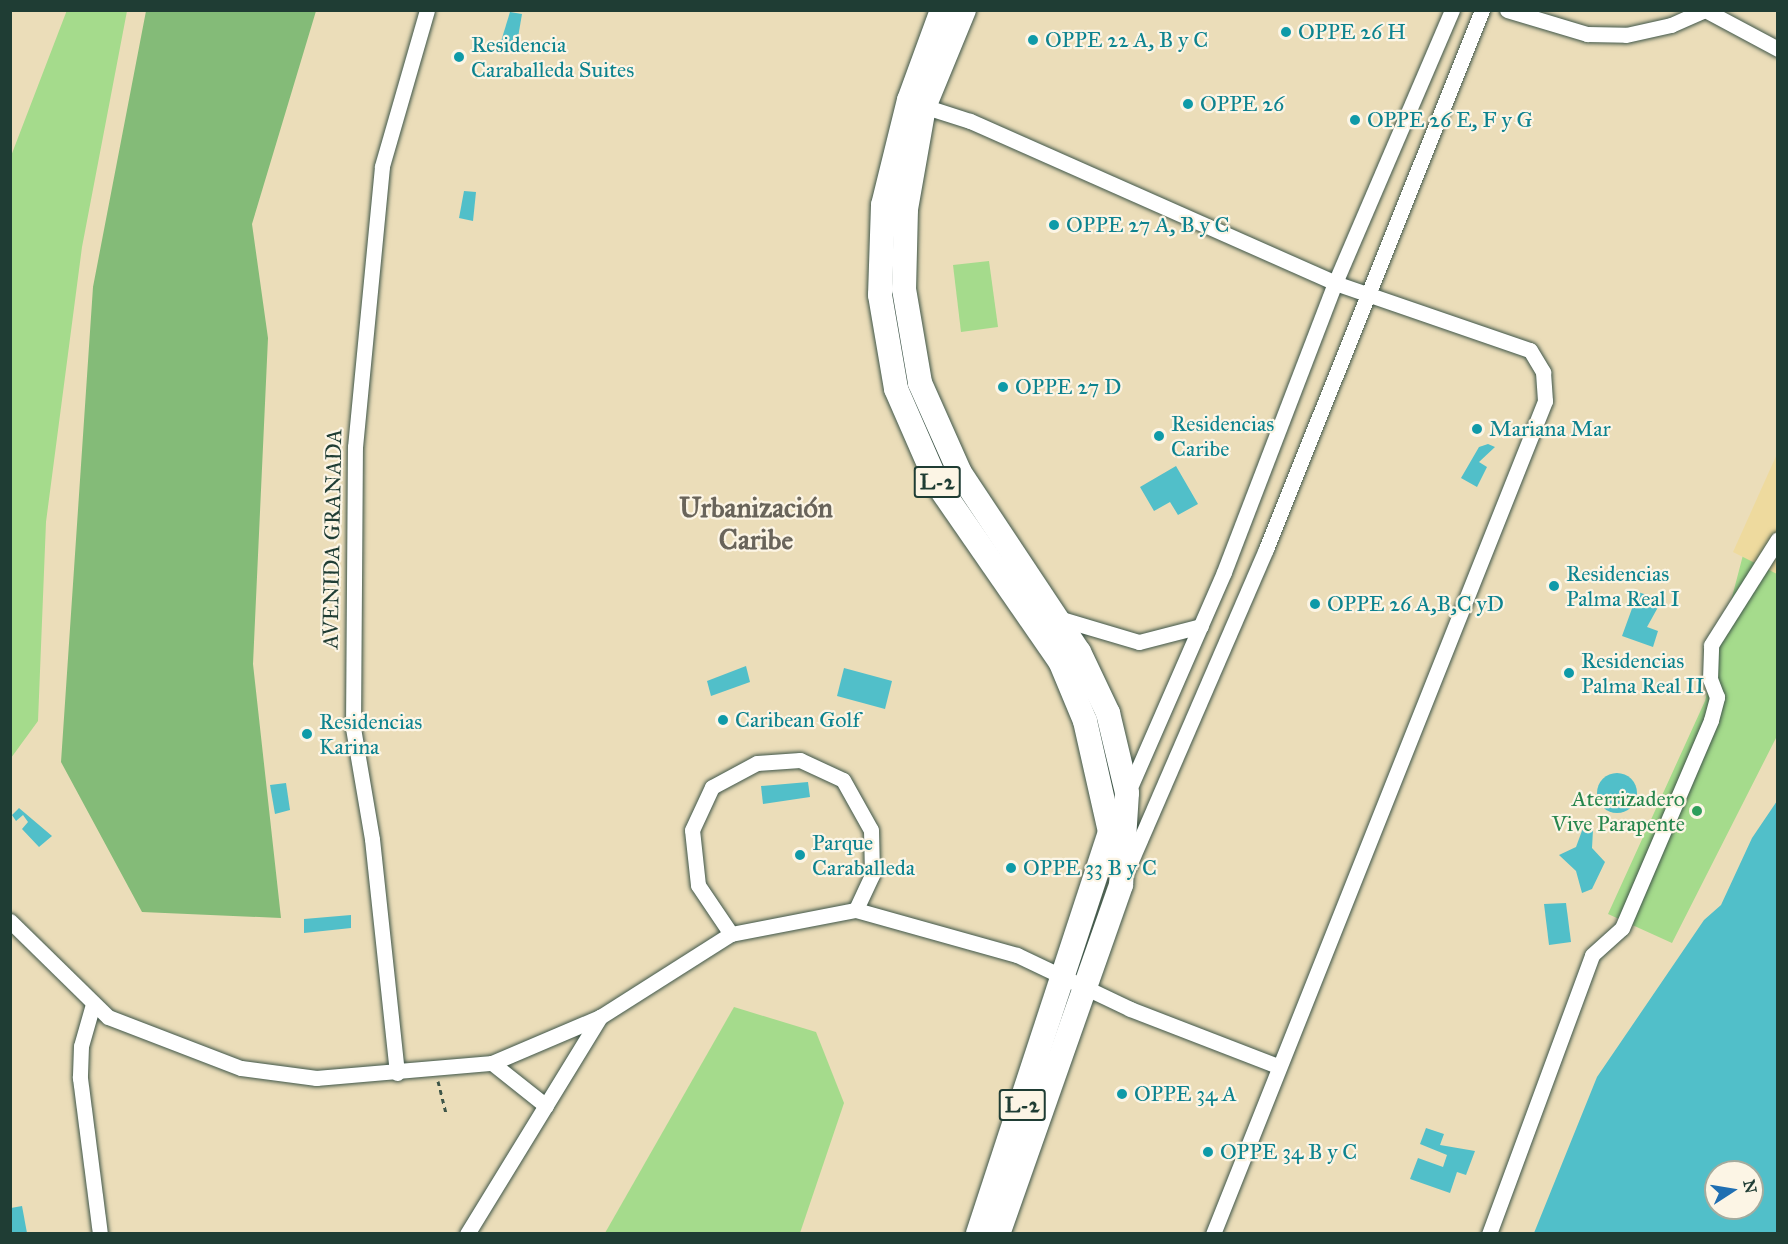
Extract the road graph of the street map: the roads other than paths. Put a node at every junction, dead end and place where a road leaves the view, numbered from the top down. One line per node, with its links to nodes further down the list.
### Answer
1 (427, 10): 26 (street, AVENIDA GRANADA)
2 (942, 10): 9 (main road, L-2)
3 (964, 10): 9 (main road, L-2)
4 (1452, 10): 10 (street)
5 (1482, 10): 11 (street)
6 (1507, 10): 7 (street)
7 (1704, 10): 8 (street)
8 (1778, 49)
9 (916, 103): 10 (street); 13 (main road, L-2); 16 (main road, L-2)
10 (1335, 283): 11 (street); 14 (street)
11 (1366, 293): 17 (street); 25 (street)
12 (1778, 539): 33 (street)
13 (1054, 617): 14 (street); 15 (main road, L-2)
14 (1201, 626): 15 (street)
15 (1127, 793): 16 (street); 17 (main road, L-2)
16 (1110, 832): 21 (main road, L-2)
17 (1121, 885): 21 (main road, L-2)
18 (856, 910): 20 (street); 20 (street); 21 (street)
19 (10, 921): 22 (street)
20 (731, 934): 23 (street)
21 (1076, 982): 25 (street); 30 (main road, L-2); 31 (main road, L-2)
22 (93, 1004): 26 (street); 28 (street)
23 (600, 1017): 24 (street); 27 (street)
24 (492, 1063): 26 (street); 27 (street)
25 (1278, 1066): 32 (street)
26 (397, 1072)
27 (546, 1106): 29 (street)
28 (100, 1233)
29 (467, 1233)
30 (978, 1233)
31 (998, 1233)
32 (1213, 1233)
33 (1490, 1233)

